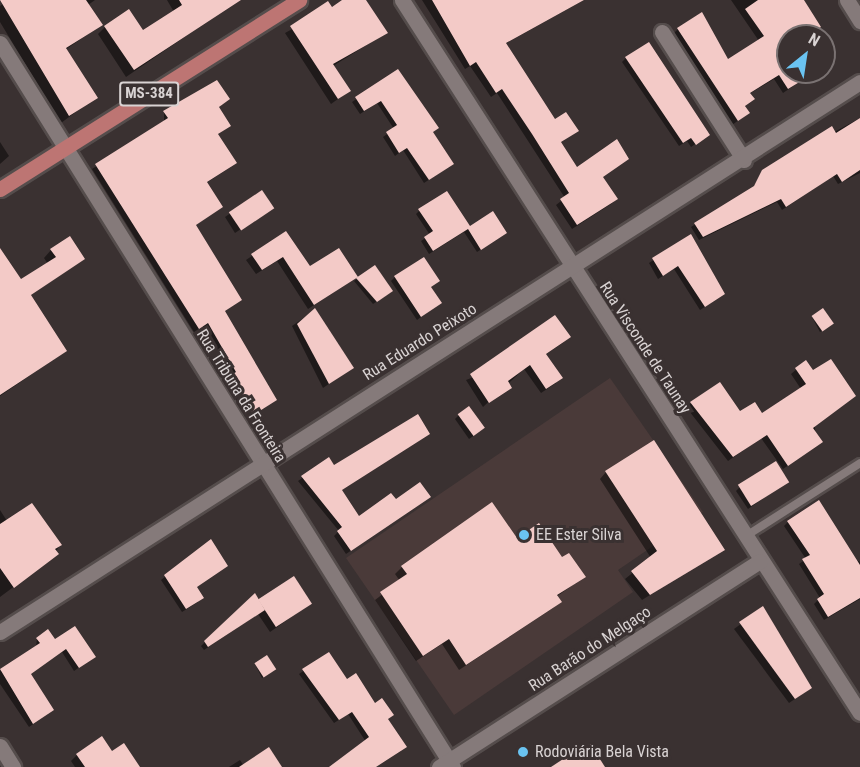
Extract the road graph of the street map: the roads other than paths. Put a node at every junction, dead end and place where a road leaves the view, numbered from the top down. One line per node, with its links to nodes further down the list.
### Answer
1 (299, 0): 8 (main road, MS-384)
2 (402, 0): 11 (street, Rua Visconde de Taunay)
3 (847, 0): 4 (street)
4 (860, 21)
5 (662, 33): 9 (street)
6 (0, 43): 8 (street, Rua Tribuna da Fronteira)
7 (860, 82): 9 (street, Rua Eduardo Peixoto)
8 (63, 148): 10 (main road, MS-384); 12 (street, Rua Tribuna da Fronteira)
9 (744, 160): 11 (street, Rua Eduardo Peixoto)
10 (0, 189)
11 (573, 267): 12 (street, Rua Eduardo Peixoto); 14 (street, Rua Visconde de Taunay)
12 (261, 463): 16 (street, Rua Eduardo Peixoto); 19 (street, Rua Tribuna da Fronteira)
13 (860, 463): 14 (lane)
14 (745, 537): 15 (street, Rua Visconde de Taunay)
15 (760, 561): 17 (street, Rua Visconde de Taunay); 19 (street, Rua Barão do Melgaço)
16 (0, 632)
17 (860, 713)
18 (0, 746): 20 (street)
19 (447, 765)
20 (13, 767)

